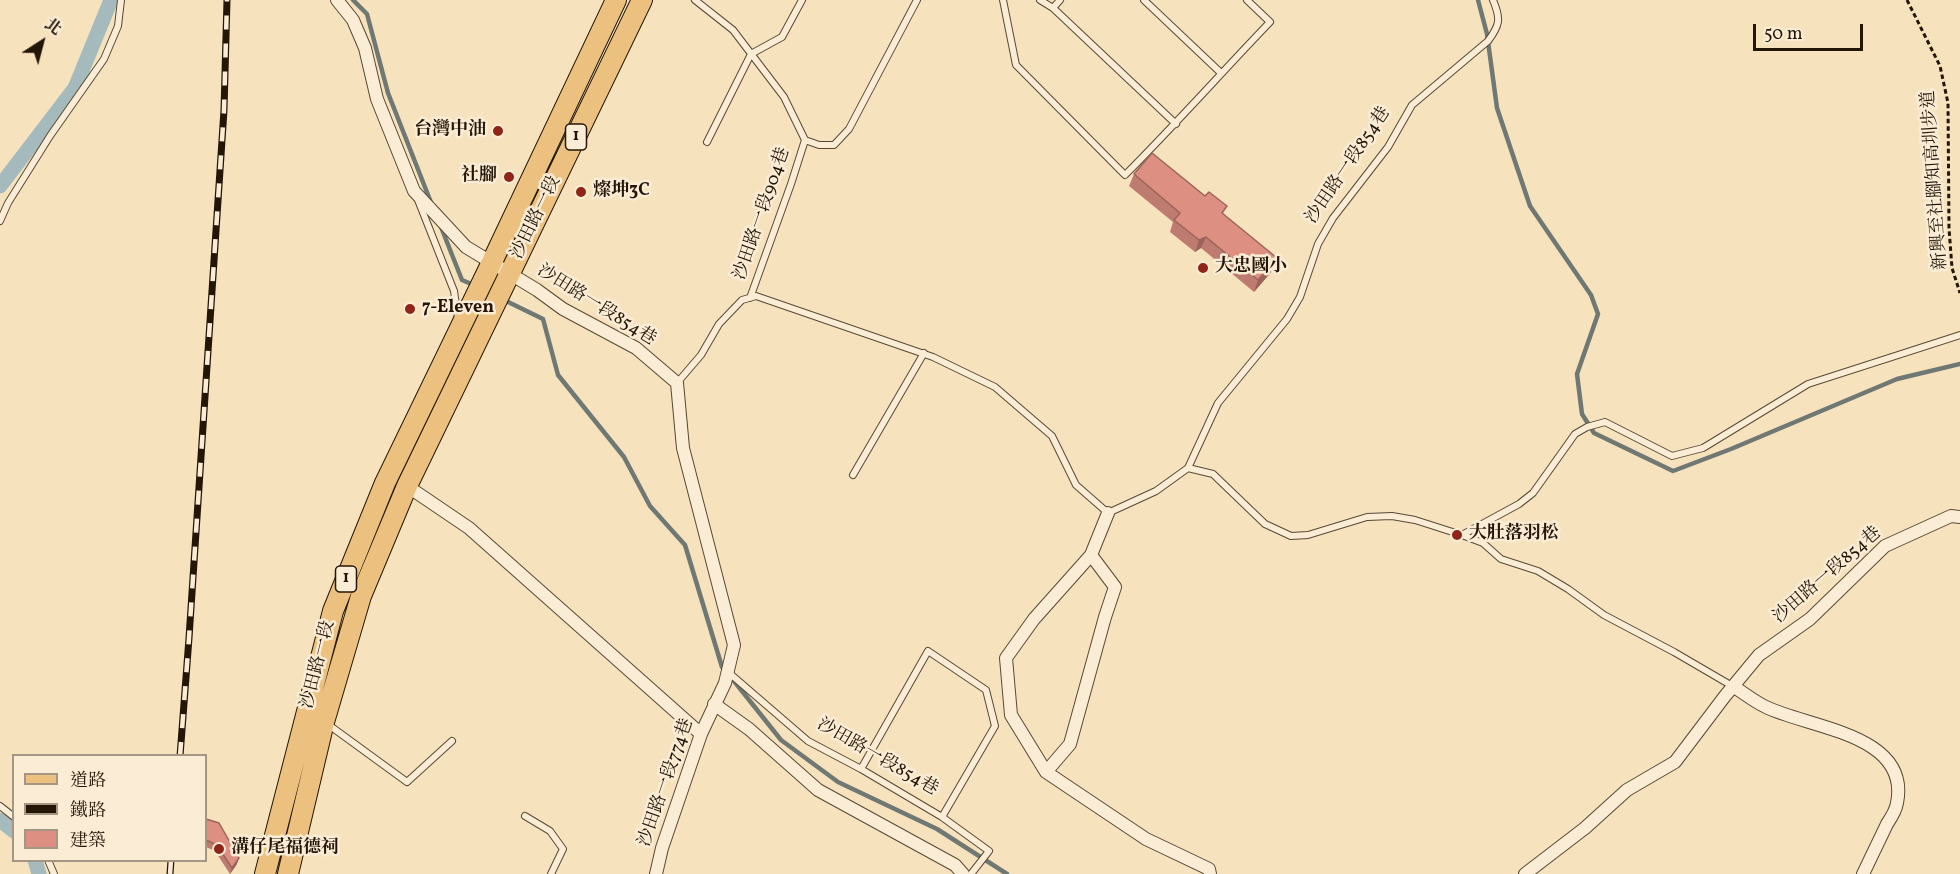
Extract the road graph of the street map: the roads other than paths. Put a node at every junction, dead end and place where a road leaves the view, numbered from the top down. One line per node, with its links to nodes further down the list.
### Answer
1 (121, 0): 22 (lane)
2 (338, 0): 20 (street)
3 (616, 0): 24 (main road, 沙田路一段 / 1)
4 (642, 0): 25 (main road, 沙田路一段 / 1)
5 (695, 0): 15 (lane, 沙田路一段904巷)
6 (802, 0): 15 (lane)
7 (917, 0): 18 (lane)
8 (1003, 0): 17 (lane)
9 (1040, 0): 14 (lane)
10 (1060, 0): 14 (lane)
11 (1144, 0): 16 (lane)
12 (1247, 0): 16 (lane)
13 (1493, 0): 31 (lane, 沙田路一段854巷)
14 (1053, 8): 17 (lane)
15 (751, 54): 18 (lane, 沙田路一段904巷); 19 (lane)
16 (1221, 73): 17 (lane)
17 (1176, 124)
18 (805, 140): 26 (lane, 沙田路一段904巷)
19 (707, 142)
20 (414, 191): 24 (street, 沙田路一段854巷); 27 (lane)
21 (0, 200): 22 (lane)
22 (8, 203): 23 (lane)
23 (0, 222)
24 (492, 262): 25 (street, 沙田路一段854巷); 27 (main road, 沙田路一段 / 1)
25 (510, 274): 30 (street, 沙田路一段854巷); 33 (main road, 沙田路一段 / 1)
26 (750, 298): 29 (lane); 30 (lane)
27 (460, 329): 51 (main road, 沙田路一段 / 1)
28 (1960, 335): 36 (lane)
29 (924, 353): 32 (lane); 34 (lane)
30 (677, 383): 38 (street)
31 (1188, 468): 34 (lane, 沙田路一段854巷); 36 (lane)
32 (853, 475)
33 (407, 486): 41 (main road, 沙田路一段 / 1); 42 (street)
34 (1108, 513): 37 (street)
35 (1960, 518): 39 (street, 沙田路一段854巷)
36 (1462, 535): 39 (lane)
37 (1091, 555): 45 (street); 45 (street)
38 (728, 672): 40 (street); 44 (lane, 沙田路一段854巷)
39 (1734, 687): 57 (street, 沙田路一段854巷); 58 (street)
40 (714, 704): 42 (street, 沙田路一段774巷); 50 (street)
41 (324, 722): 43 (lane); 52 (main road, 沙田路一段 / 1)
42 (701, 734): 54 (street, 沙田路一段774巷)
43 (452, 741)
44 (861, 769): 49 (lane, 沙田路一段854巷); 49 (lane)
45 (1046, 772): 56 (street)
46 (0, 806): 47 (lane)
47 (12, 815)
48 (525, 816): 53 (lane)
49 (942, 817): 55 (lane, 沙田路一段854巷)
50 (955, 871)
51 (265, 874)
52 (288, 874)
53 (551, 874)
54 (656, 874)
55 (971, 874)
56 (1210, 874)
57 (1525, 874)
58 (1863, 874)

